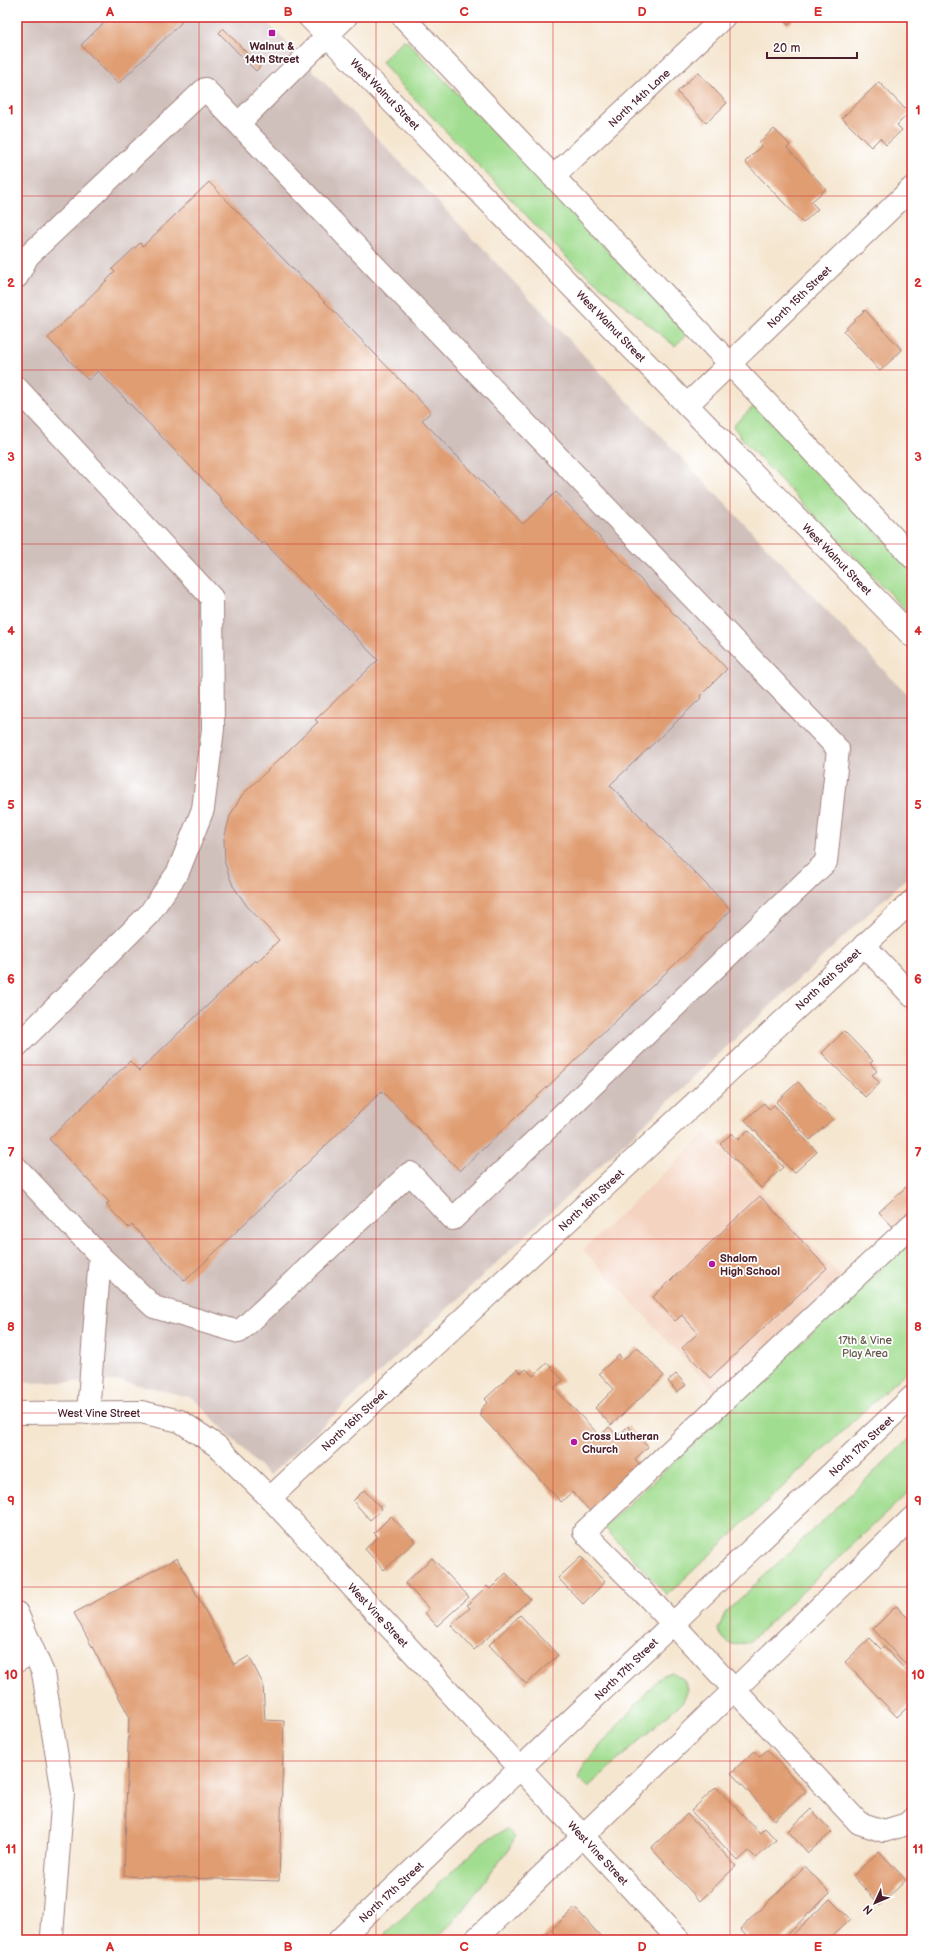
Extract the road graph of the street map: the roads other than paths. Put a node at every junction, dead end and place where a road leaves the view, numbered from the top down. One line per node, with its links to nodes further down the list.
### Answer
1 (309, 17): 5 (main road, West Walnut Street)
2 (346, 17): 5 (main road)
3 (403, 17): 7 (main road)
4 (724, 17): 7 (main road, North 14th Lane)
5 (327, 36): 6 (main road); 12 (main road, West Walnut Street)
6 (239, 123): 9 (main road); 21 (main road)
7 (553, 177): 10 (main road)
8 (912, 188): 10 (main road, North 15th Street)
9 (17, 277)
10 (730, 364): 12 (main road, North 15th Street); 13 (main road)
11 (17, 388): 18 (main road)
12 (687, 405): 14 (main road, West Walnut Street)
13 (910, 552)
14 (912, 636)
15 (912, 901): 16 (main road, North 16th Street)
16 (864, 945): 17 (main road); 25 (main road, North 16th Street)
17 (912, 996)
18 (17, 1046)
19 (17, 1168): 21 (main road)
20 (912, 1224): 28 (main road)
21 (100, 1256): 24 (main road)
22 (912, 1397): 28 (main road, North 17th Street)
23 (17, 1413): 24 (main road, West Vine Street)
24 (88, 1413): 25 (main road, West Vine Street)
25 (270, 1498): 31 (main road, West Vine Street)
26 (912, 1518): 30 (main road)
27 (17, 1613): 29 (main road)
28 (672, 1624): 30 (main road); 31 (main road, North 17th Street)
29 (25, 1657): 34 (main road)
30 (734, 1690): 32 (main road); 33 (main road)
31 (520, 1769): 33 (main road, West Vine Street); 35 (main road, North 17th Street)
32 (912, 1819)
33 (584, 1837): 36 (main road); 37 (main road, West Vine Street)
34 (48, 1938)
35 (339, 1940)
36 (475, 1940)
37 (679, 1940)

